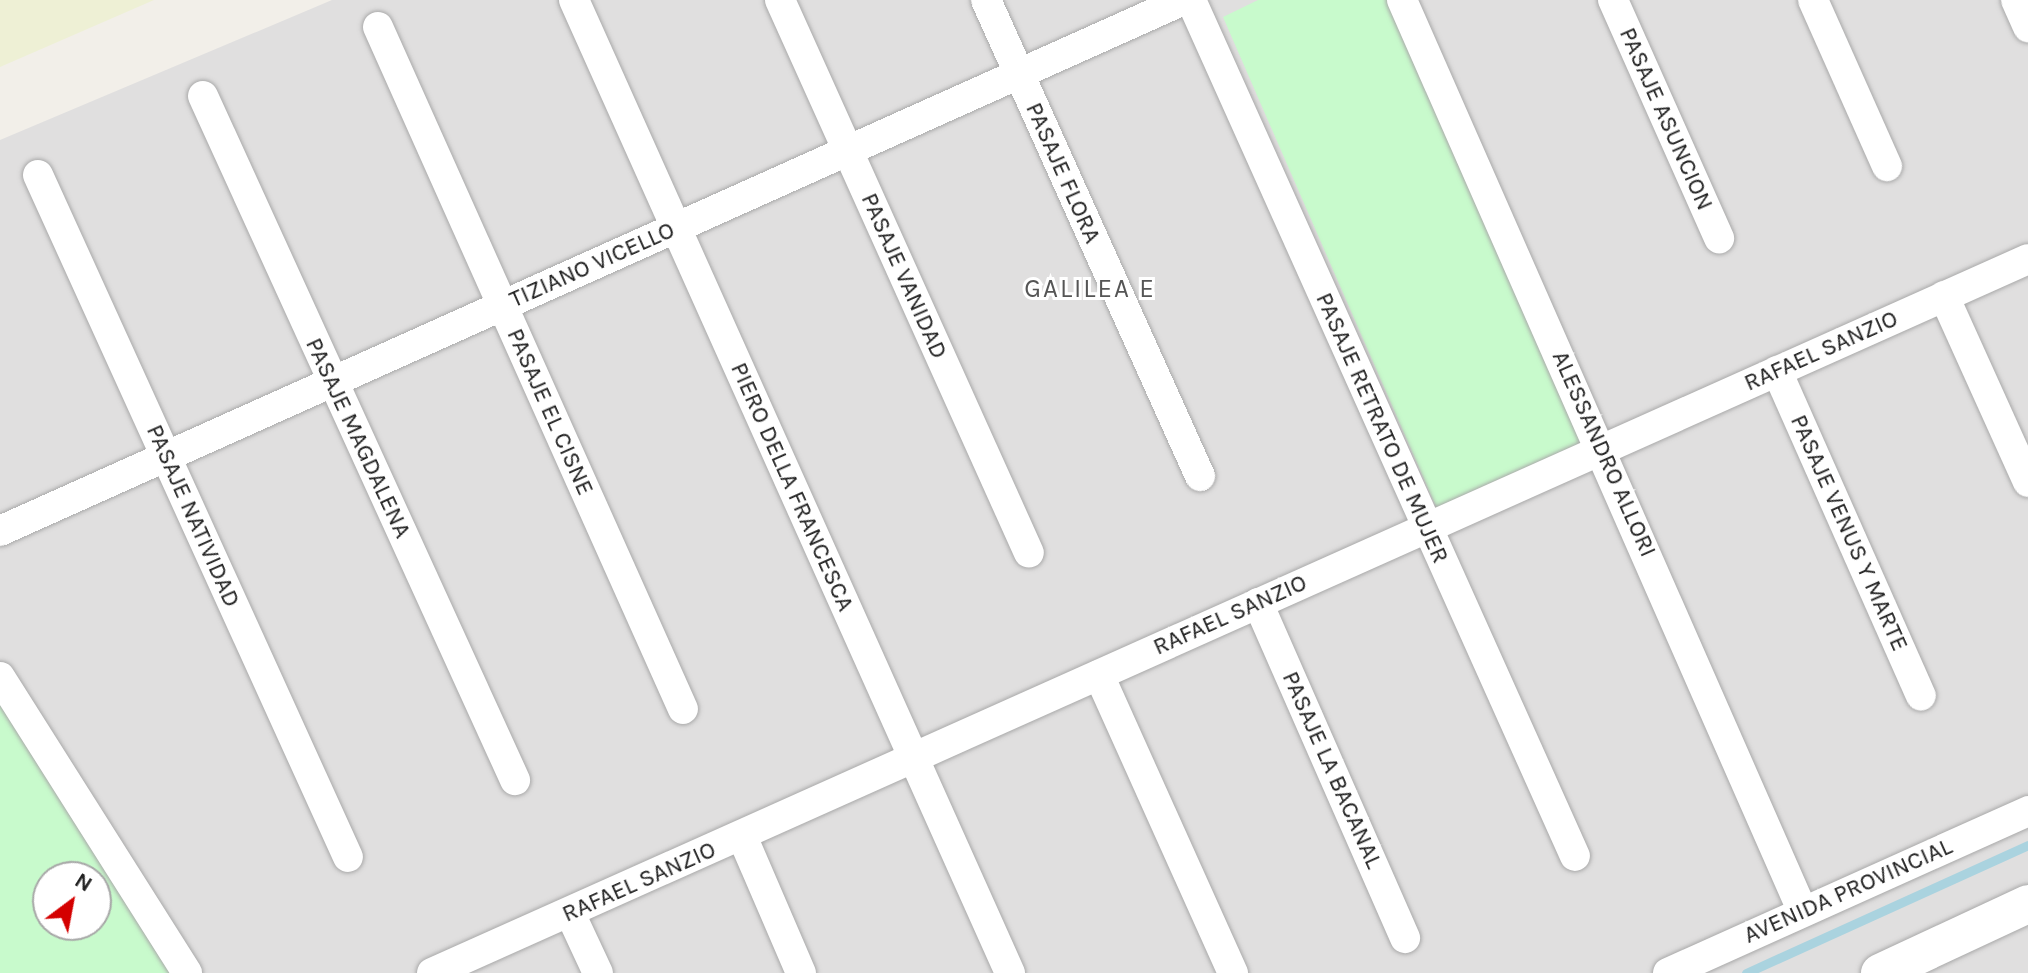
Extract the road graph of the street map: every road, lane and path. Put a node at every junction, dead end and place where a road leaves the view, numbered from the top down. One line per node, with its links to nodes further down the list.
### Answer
1 (574, 0): 17 (street, PIERO DELLA FRANCESCA)
2 (780, 0): 14 (street, PASAJE VANIDAD)
3 (986, 0): 12 (street, PASAJE FLORA)
4 (1184, 0): 12 (street, TIZIANO VICELLO)
5 (1191, 0): 28 (street, PASAJE RETRATO DE MUJER)
6 (1402, 0): 24 (street, ALESSANDRO ALLORI)
7 (1613, 0): 18 (street, PASAJE ASUNCION)
8 (1813, 0): 15 (street)
9 (2016, 0): 11 (street)
10 (378, 27): 21 (street, PASAJE EL CISNE)
11 (2028, 27)
12 (1018, 72): 14 (street, TIZIANO VICELLO); 26 (street, PASAJE FLORA)
13 (203, 96): 23 (street, PASAJE MAGDALENA)
14 (847, 149): 17 (street, TIZIANO VICELLO); 30 (street, PASAJE VANIDAD)
15 (1887, 166)
16 (38, 175): 25 (street, PASAJE NATIVIDAD)
17 (676, 227): 21 (street, TIZIANO VICELLO); 36 (street, PIERO DELLA FRANCESCA)
18 (1719, 238)
19 (2028, 259): 20 (street, RAFAEL SANZIO)
20 (1944, 296): 22 (street, RAFAEL SANZIO); 27 (street)
21 (502, 305): 23 (street, TIZIANO VICELLO); 35 (street, PASAJE EL CISNE)
22 (1777, 371): 24 (street, RAFAEL SANZIO); 34 (street, PASAJE VENUS Y MARTE)
23 (332, 382): 25 (street, TIZIANO VICELLO); 37 (street, PASAJE MAGDALENA)
24 (1603, 449): 28 (street, RAFAEL SANZIO); 43 (street, ALESSANDRO ALLORI)
25 (166, 457): 29 (street, TIZIANO VICELLO); 41 (street, PASAJE NATIVIDAD)
26 (1200, 476)
27 (2028, 482)
28 (1426, 527): 31 (street, RAFAEL SANZIO); 40 (street, PASAJE RETRATO DE MUJER)
29 (0, 531)
30 (1029, 553)
31 (1258, 603): 32 (street, RAFAEL SANZIO); 45 (street, PASAJE LA BACANAL)
32 (1099, 675): 36 (street, RAFAEL SANZIO); 51 (street)
33 (0, 677): 46 (street)
34 (1921, 696)
35 (683, 709)
36 (913, 758): 39 (street, RAFAEL SANZIO); 50 (street, PIERO DELLA FRANCESCA)
37 (515, 780)
38 (2028, 811): 43 (street, AVENIDA PROVINCIAL)
39 (742, 836): 44 (street, RAFAEL SANZIO); 49 (street)
40 (1575, 856)
41 (348, 857)
42 (2028, 904): 53 (street)
43 (1802, 910): 52 (street, AVENIDA PROVINCIAL)
44 (570, 913): 47 (street, RAFAEL SANZIO); 48 (street)
45 (1405, 938)
46 (187, 973)
47 (432, 973)
48 (598, 973)
49 (801, 973)
50 (1010, 973)
51 (1233, 973)
52 (1668, 973)
53 (1880, 973)

